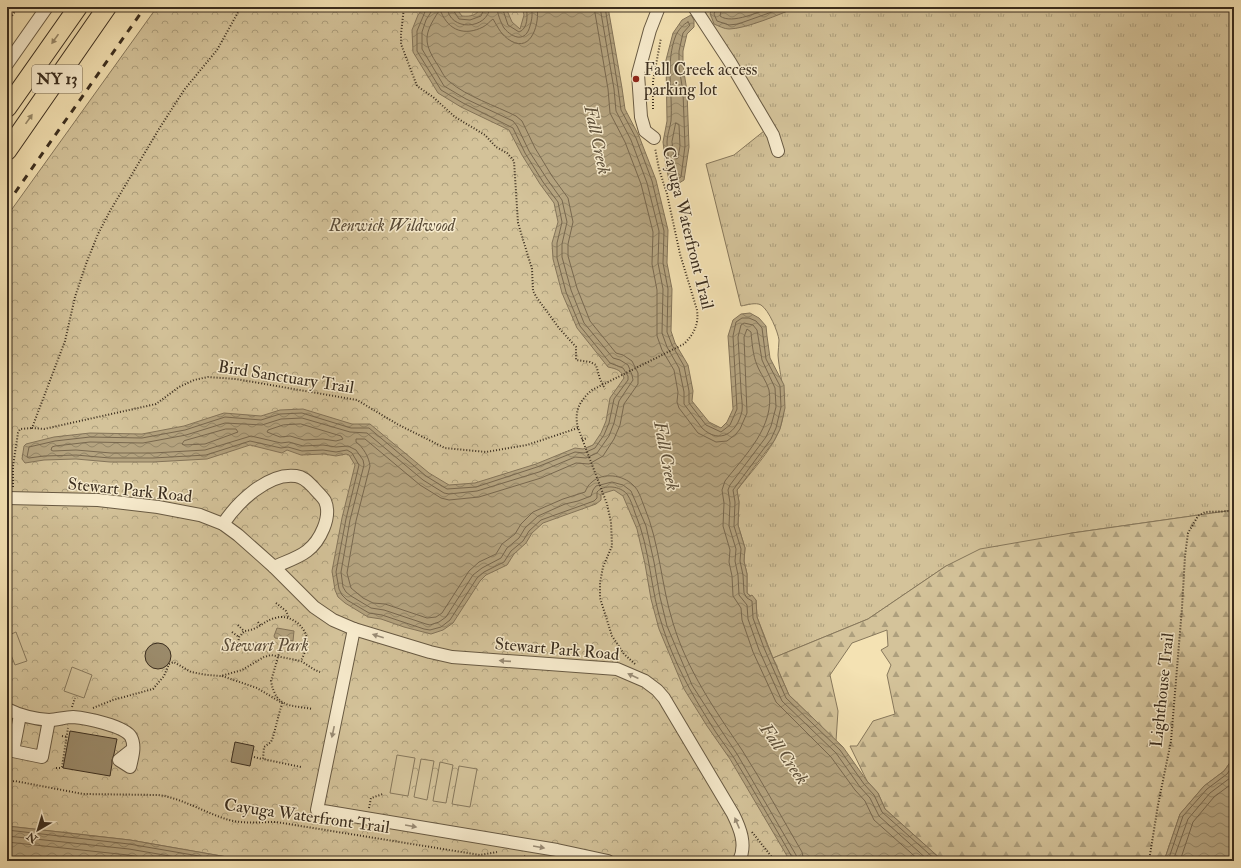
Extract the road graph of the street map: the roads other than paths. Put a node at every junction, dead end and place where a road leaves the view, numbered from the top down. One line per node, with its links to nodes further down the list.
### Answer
1 (47, 7): 6 (street)
2 (78, 7): 7 (highway, NY 13, one-way to 7)
3 (107, 7): 9 (highway, NY 13, one-way to 3)
4 (659, 7): 8 (street)
5 (694, 7): 10 (street)
6 (7, 64)
7 (7, 108)
8 (654, 138)
9 (7, 151)
10 (778, 151)
11 (10, 498): 12 (street, Stewart Park Road)
12 (223, 524): 13 (street, Stewart Park Road); 13 (street)
13 (274, 567): 14 (street, Stewart Park Road)
14 (354, 629): 19 (street, one-way to 19); 20 (street, Stewart Park Road, one-way to 14)
15 (7, 709): 16 (street)
16 (20, 714): 17 (street); 17 (street)
17 (49, 720): 18 (street)
18 (133, 749)
19 (608, 861)
20 (740, 861)

